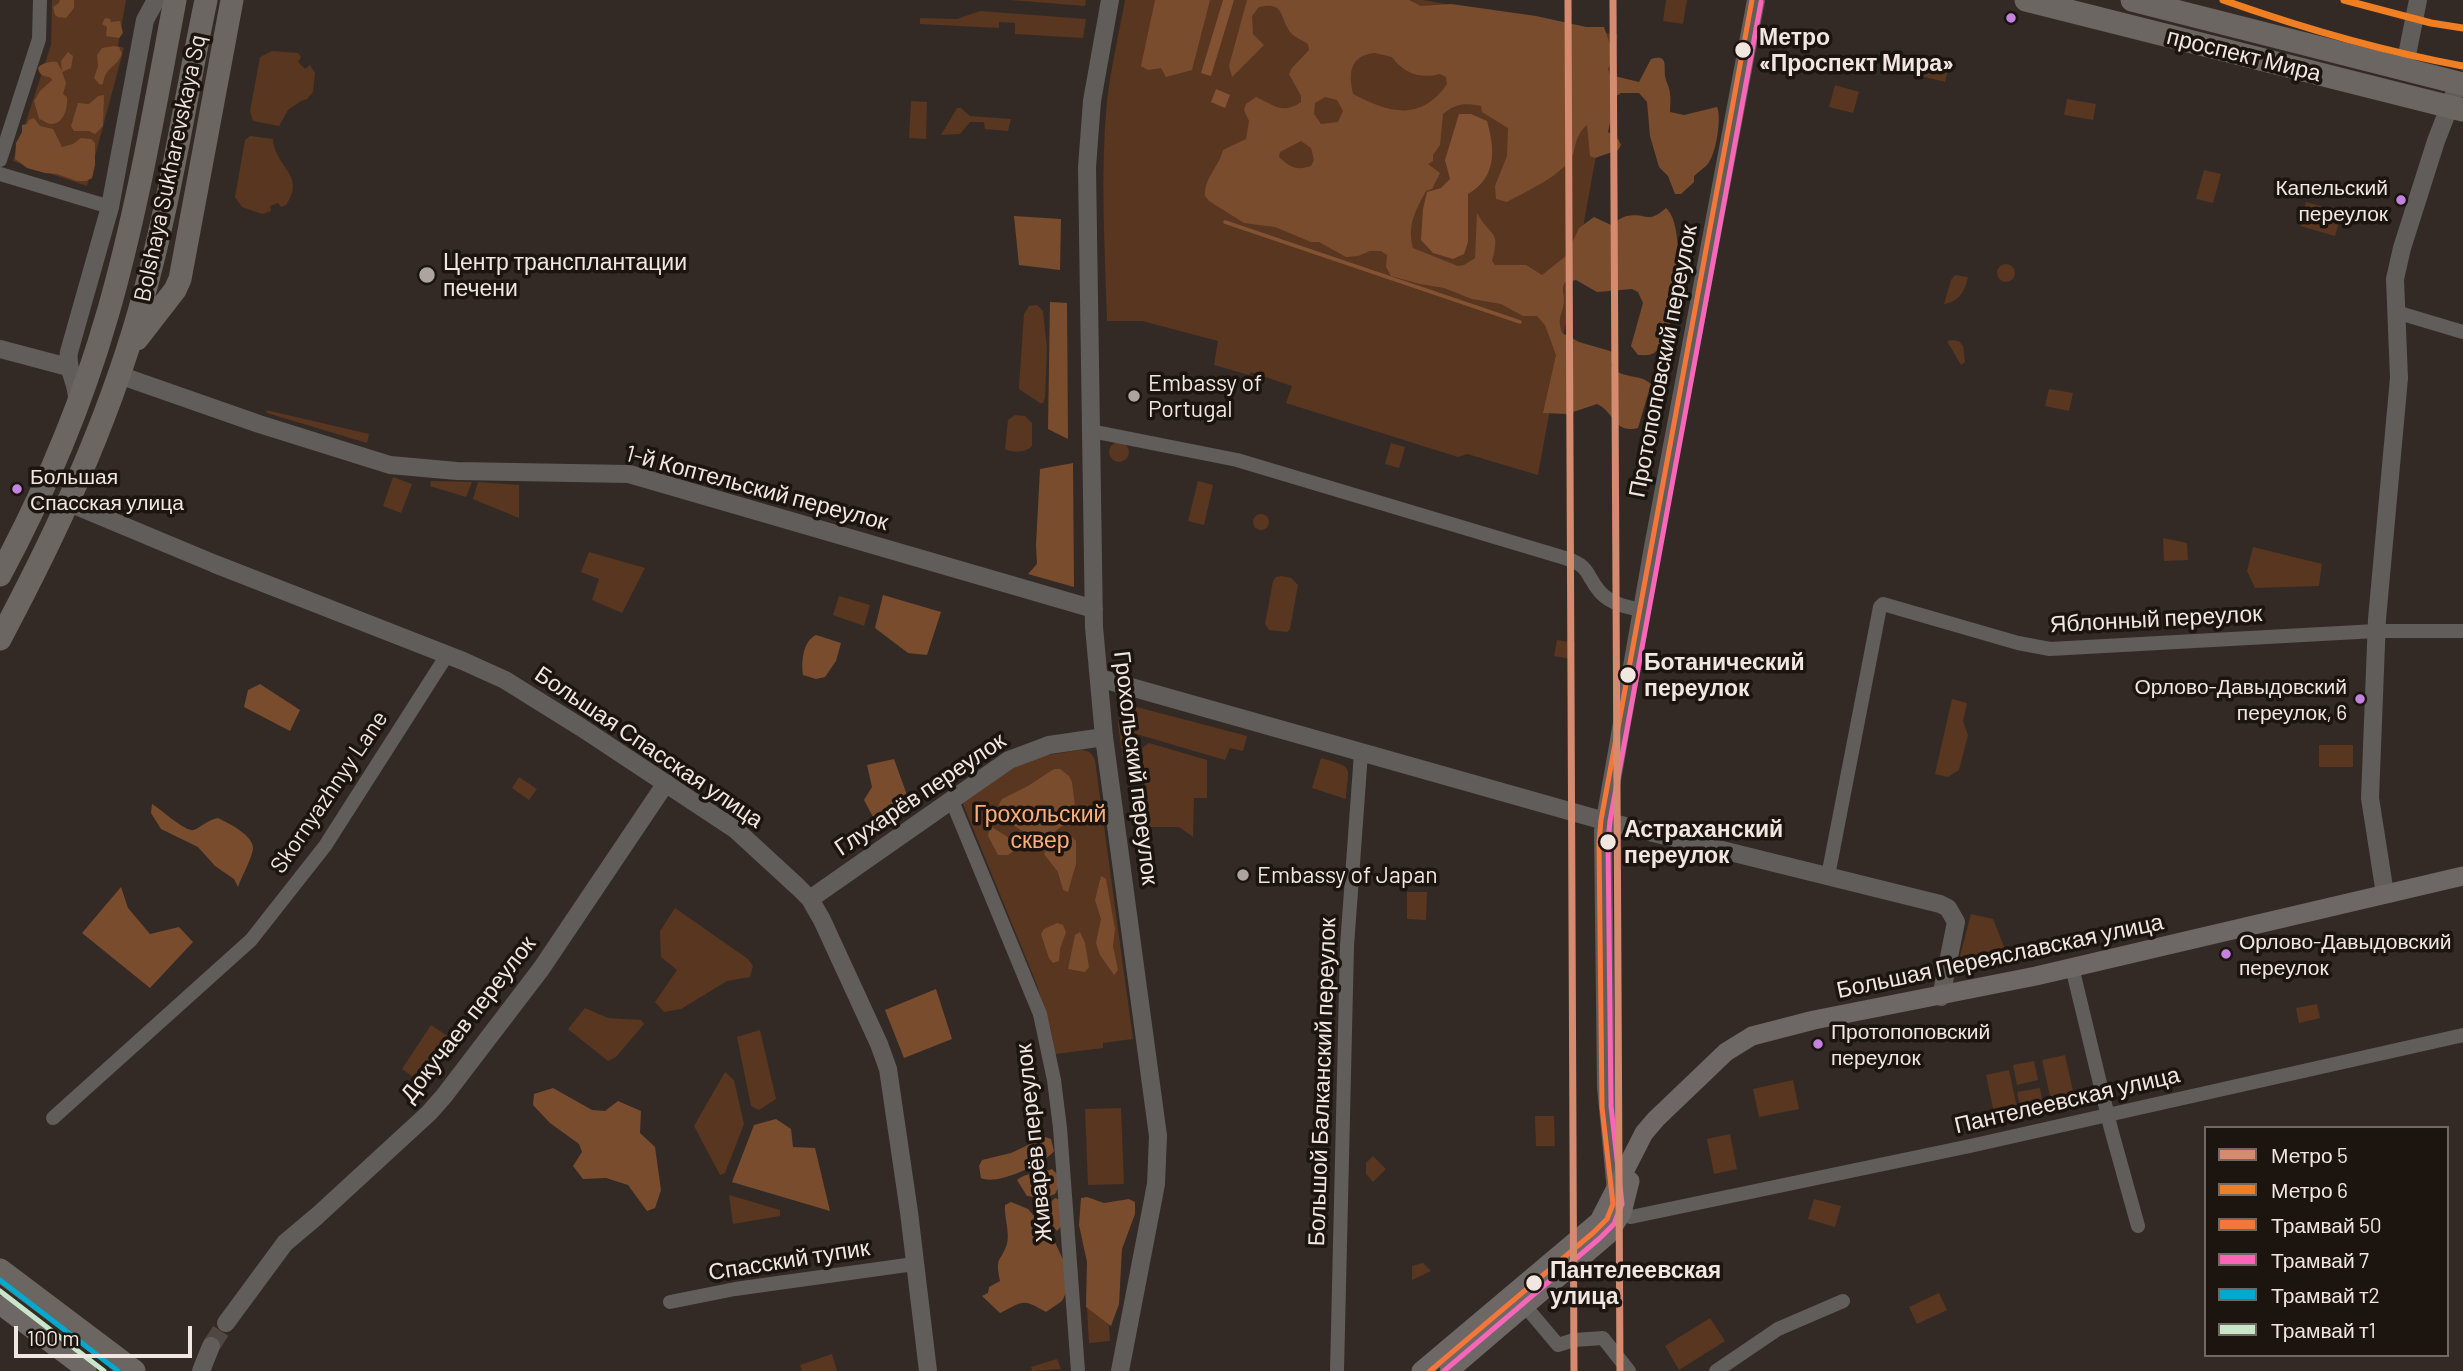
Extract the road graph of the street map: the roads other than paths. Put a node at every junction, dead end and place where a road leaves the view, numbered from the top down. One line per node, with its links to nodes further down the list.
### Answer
1 (40, 0): 14 (street)
2 (156, 0): 16 (street)
3 (175, 0): 21 (main road, Bolshaya Sukharevskaya Sq)
4 (206, 0): 20 (main road, Bolshaya Sukharevskaya Sq)
5 (232, 0): 20 (main road)
6 (1110, 0): 23 (street, Грохольский переулок)
7 (1756, 0): 27 (street, Протопоповский переулок)
8 (2026, 0): 13 (main road, проспект Мира)
9 (2132, 0): 11 (main road, проспект Мира)
10 (2418, 0): 11 (street)
11 (2404, 70): 12 (main road, проспект Мира)
12 (2462, 83): 13 (street)
13 (2456, 109): 17 (street)
14 (0, 160)
15 (0, 174): 16 (street)
16 (110, 207): 21 (street)
17 (2396, 313): 18 (street); 28 (street)
18 (2463, 332)
19 (0, 349): 21 (street)
20 (126, 353): 22 (main road, Bolshaya Sukharevskaya Sq)
21 (79, 370): 25 (main road, Bolshaya Sukharevskaya Sq)
22 (119, 375): 24 (main road, Bolshaya Sukharevskaya Sq); 26 (street, 1-й Коптельский переулок)
23 (1091, 431): 26 (street, Грохольский переулок); 27 (street)
24 (69, 503): 30 (main road, Bolshaya Sukharevskaya Sq); 31 (street, Большая Спасская улица)
25 (0, 575)
26 (1094, 610): 32 (street, Грохольский переулок)
27 (1642, 610): 37 (street, Протопоповский переулок)
28 (2376, 631): 29 (street, Яблонный переулок); 38 (street, Яблонный переулок); 40 (street)
29 (2463, 631)
30 (0, 639)
31 (447, 655): 35 (street, Большая Спасская улица); 46 (street, Skornyazhnyy Lane)
32 (1099, 678): 33 (street, Грохольский переулок); 34 (street)
33 (1104, 737): 36 (street, Глухарёв переулок); 64 (street, Грохольский переулок)
34 (1361, 753): 37 (street); 65 (street, Большой Балканский переулок)
35 (666, 783): 41 (street, Большая Спасская улица); 57 (street, Докучаев переулок)
36 (952, 801): 41 (street, Глухарёв переулок); 63 (street, Живарёв переулок)
37 (1604, 821): 38 (street); 48 (street, Протопоповский переулок)
38 (1828, 876): 43 (street)
39 (2463, 876): 40 (main road, Большая Переяславская улица)
40 (2385, 894): 42 (main road, Большая Переяславская улица)
41 (810, 899): 51 (street, Большая Спасская улица)
42 (2072, 967): 43 (main road, Большая Переяславская улица); 45 (street)
43 (1941, 997): 47 (main road, Большая Переяславская улица)
44 (2463, 1035): 45 (street, Пантелеевская улица)
45 (2107, 1114): 49 (street, Пантелеевская улица); 50 (street)
46 (53, 1118)
47 (1636, 1149): 48 (main road, Большая Переяславская улица); 49 (main road)
48 (1616, 1191): 49 (street); 66 (main road, Большая Переяславская улица)
49 (1622, 1213): 56 (main road)
50 (2138, 1226)
51 (914, 1264): 54 (street, Спасский тупик); 62 (street, Большая Спасская улица)
52 (0, 1270): 60 (main road)
53 (1843, 1301): 69 (street)
54 (670, 1302)
55 (0, 1305): 59 (main road)
56 (1526, 1307): 67 (main road); 68 (street)
57 (226, 1323)
58 (211, 1346): 61 (street)
59 (87, 1371)
60 (134, 1371)
61 (201, 1371)
62 (928, 1371)
63 (1078, 1371)
64 (1120, 1371)
65 (1338, 1371)
66 (1421, 1371)
67 (1449, 1371)
68 (1629, 1371)
69 (1716, 1371)

